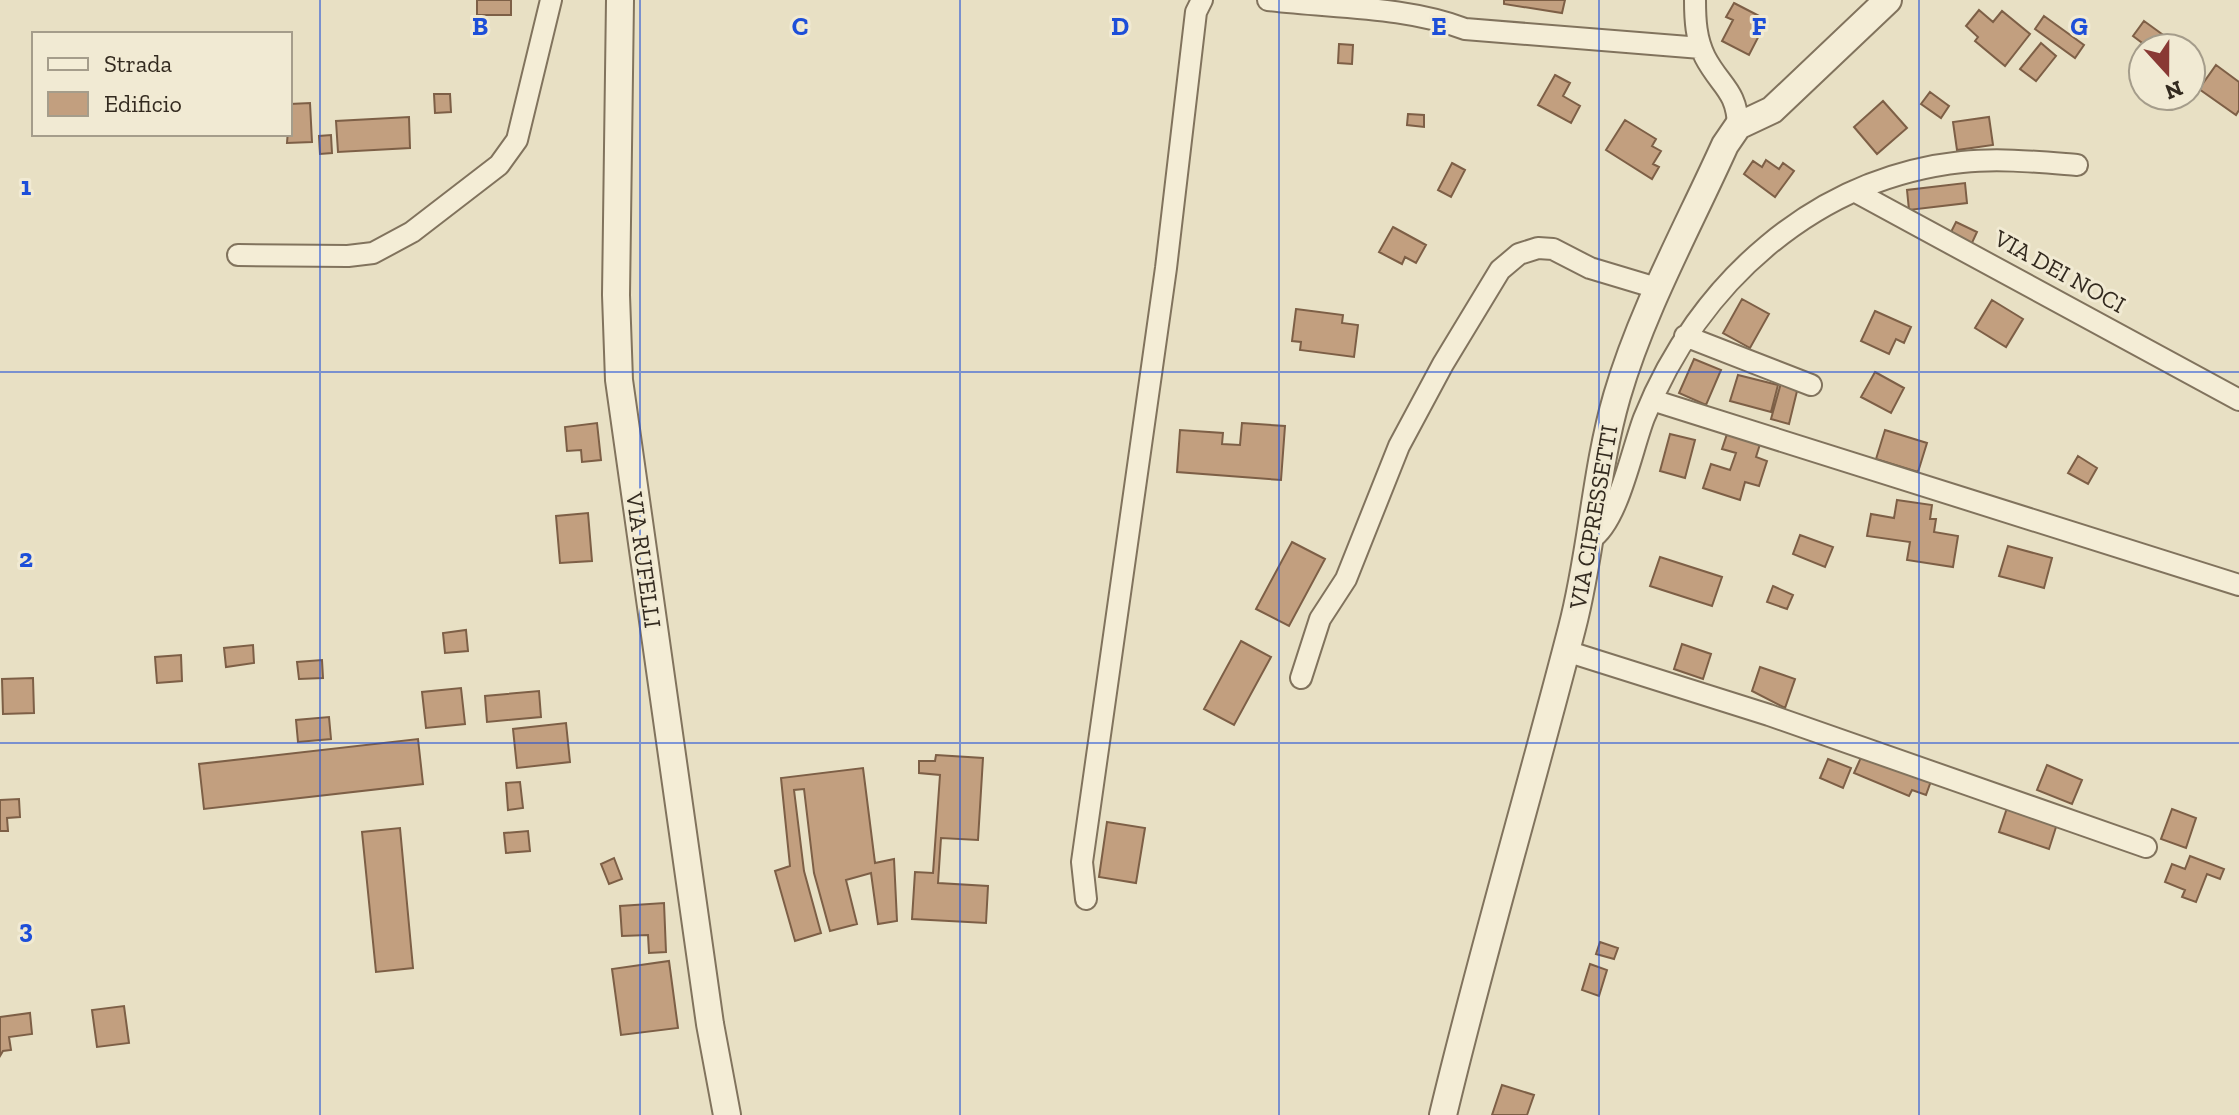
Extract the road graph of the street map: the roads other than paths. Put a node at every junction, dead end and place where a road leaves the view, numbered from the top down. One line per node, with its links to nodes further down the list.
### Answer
1 (551, 0): 11 (street)
2 (620, 0): 23 (street, VIA RUFELLI)
3 (1202, 0): 22 (street)
4 (1268, 0): 7 (street)
5 (1695, 0): 7 (street)
6 (1888, 0): 8 (street)
7 (1701, 48): 8 (street)
8 (1738, 126): 12 (street, VIA CIPRESSETTI)
9 (2077, 165): 10 (street)
10 (1854, 191): 13 (street); 16 (street, VIA DEI NOCI)
11 (238, 255)
12 (1660, 289): 17 (street, VIA CIPRESSETTI); 20 (street)
13 (1685, 336): 14 (street); 15 (street)
14 (1811, 385)
15 (1652, 400): 17 (street); 18 (street)
16 (2239, 400)
17 (1591, 539): 19 (street, VIA CIPRESSETTI)
18 (2239, 585)
19 (1566, 651): 21 (street); 24 (street, VIA CIPRESSETTI)
20 (1301, 678)
21 (2146, 847)
22 (1086, 899)
23 (727, 1115)
24 (1443, 1115)

